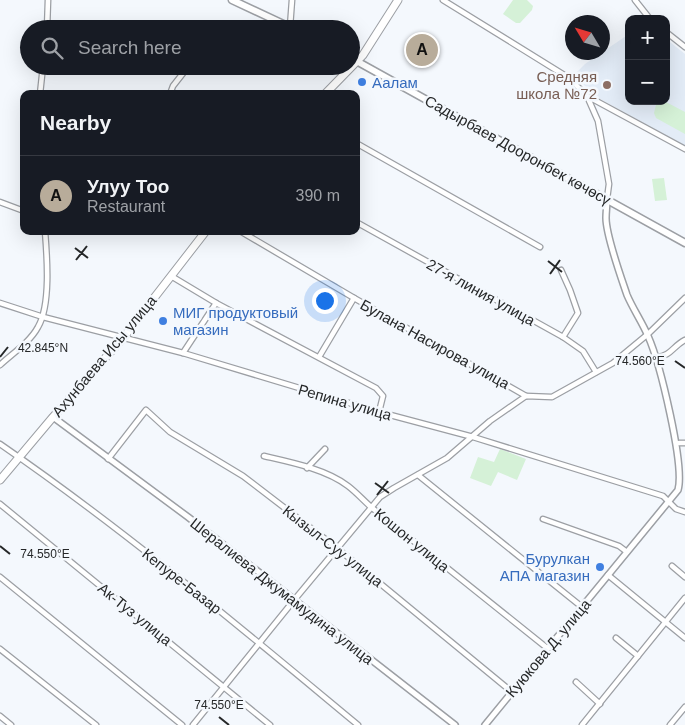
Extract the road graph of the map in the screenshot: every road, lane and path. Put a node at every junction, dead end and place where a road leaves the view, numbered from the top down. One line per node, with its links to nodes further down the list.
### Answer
1 (48, 0): 8 (street)
2 (232, 0): 9 (main road)
3 (292, 0): 10 (street)
4 (398, 0): 13 (main road)
5 (443, 0): 21 (street)
6 (635, 0): 7 (street)
7 (647, 15)
8 (47, 20)
9 (275, 20)
10 (292, 20)
11 (670, 35): 12 (street)
12 (685, 47)
13 (360, 57)
14 (360, 63): 24 (main road, Садырбаев Дооронбек көчөсү)
15 (42, 75): 18 (street)
16 (182, 75): 19 (street)
17 (341, 75): 20 (main road)
18 (40, 90)
19 (172, 90)
20 (328, 90)
21 (587, 96): 23 (street); 24 (street)
22 (360, 145): 32 (street)
23 (685, 149)
24 (607, 199): 31 (main road, Садырбаев Дооронбек көчөсү); 40 (street, Куюкова Д. улица)
25 (0, 202): 26 (street)
26 (20, 210)
27 (360, 224): 41 (street, 27-я линия улица)
28 (45, 235): 39 (street)
29 (203, 235): 34 (main road, Ахунбаева Исы улица)
30 (247, 235): 35 (street, Булана Насирова улица)
31 (685, 243)
32 (540, 247)
33 (561, 270): 41 (street)
34 (171, 276): 38 (street); 42 (main road, Ахунбаева Исы улица)
35 (354, 298): 45 (street); 49 (street, Булана Насирова улица)
36 (685, 298): 40 (street)
37 (0, 302): 39 (street, Репина улица)
38 (216, 303): 44 (street); 45 (street)
39 (43, 317): 42 (street, Репина улица); 47 (street)
40 (648, 334): 46 (street, Куюкова Д. улица); 48 (street)
41 (563, 337): 48 (street, 27-я линия улица)
42 (123, 338): 44 (street, Репина улица); 51 (main road, Ахунбаева Исы улица)
43 (685, 340): 46 (street)
44 (183, 353): 50 (street, Репина улица)
45 (319, 357): 50 (street)
46 (657, 357): 53 (street, Куюкова Д. улица)
47 (0, 365)
48 (596, 372): 49 (street)
49 (526, 396): 52 (street)
50 (379, 412): 52 (street, Репина улица)
51 (53, 417): 57 (main road, Ахунбаева Исы улица); 58 (street, Шералиева Джумамудина улица)
52 (473, 437): 60 (street); 62 (street, Репина улица)
53 (682, 443): 62 (street, Куюкова Д. улица)
54 (0, 444): 57 (street, Кепуре-Базар)
55 (325, 449): 59 (street)
56 (264, 456): 59 (street, Кошон улица)
57 (19, 457): 61 (main road, Ахунбаева Исы улица); 79 (street, Кепуре-Базар)
58 (108, 459): 67 (street, Кызыл-Суу улица); 74 (street, Шералиева Джумамудина улица)
59 (307, 468): 64 (street, Кошон улица)
60 (418, 475): 64 (street); 75 (street)
61 (0, 480)
62 (668, 501): 65 (street, Репина улица); 68 (street, Куюкова Д. улица)
63 (0, 504): 84 (street, Ак-Туз улица)
64 (371, 507): 67 (street); 81 (street, Кошон улица)
65 (685, 512)
66 (543, 519): 68 (street)
67 (337, 548): 74 (street); 85 (street, Кызыл-Суу улица)
68 (627, 552): 70 (street, Куюкова Д. улица)
69 (672, 566): 72 (street)
70 (608, 575): 75 (street, Куюкова Д. улица); 76 (street)
71 (0, 577): 91 (street)
72 (685, 577)
73 (685, 598): 76 (street)
74 (294, 599): 79 (street); 95 (street, Шералиева Джумамудина улица)
75 (582, 607): 81 (street, Куюкова Д. улица)
76 (665, 622): 78 (street); 82 (street)
77 (616, 638): 82 (street)
78 (685, 638)
79 (260, 643): 84 (street); 94 (street, Кепуре-Базар)
80 (0, 648): 90 (street)
81 (548, 648): 85 (street, Куюкова Д. улица)
82 (638, 656): 86 (street)
83 (576, 682): 86 (street)
84 (224, 686): 92 (street); 93 (street, Ак-Туз улица)
85 (512, 692): 96 (street, Куюкова Д. улица)
86 (600, 704): 97 (street)
87 (685, 707): 98 (street)
88 (0, 716): 89 (street)
89 (11, 725)
90 (96, 725)
91 (182, 725)
92 (193, 725)
93 (270, 725)
94 (358, 725)
95 (455, 725)
96 (485, 725)
97 (582, 725)
98 (670, 725)

